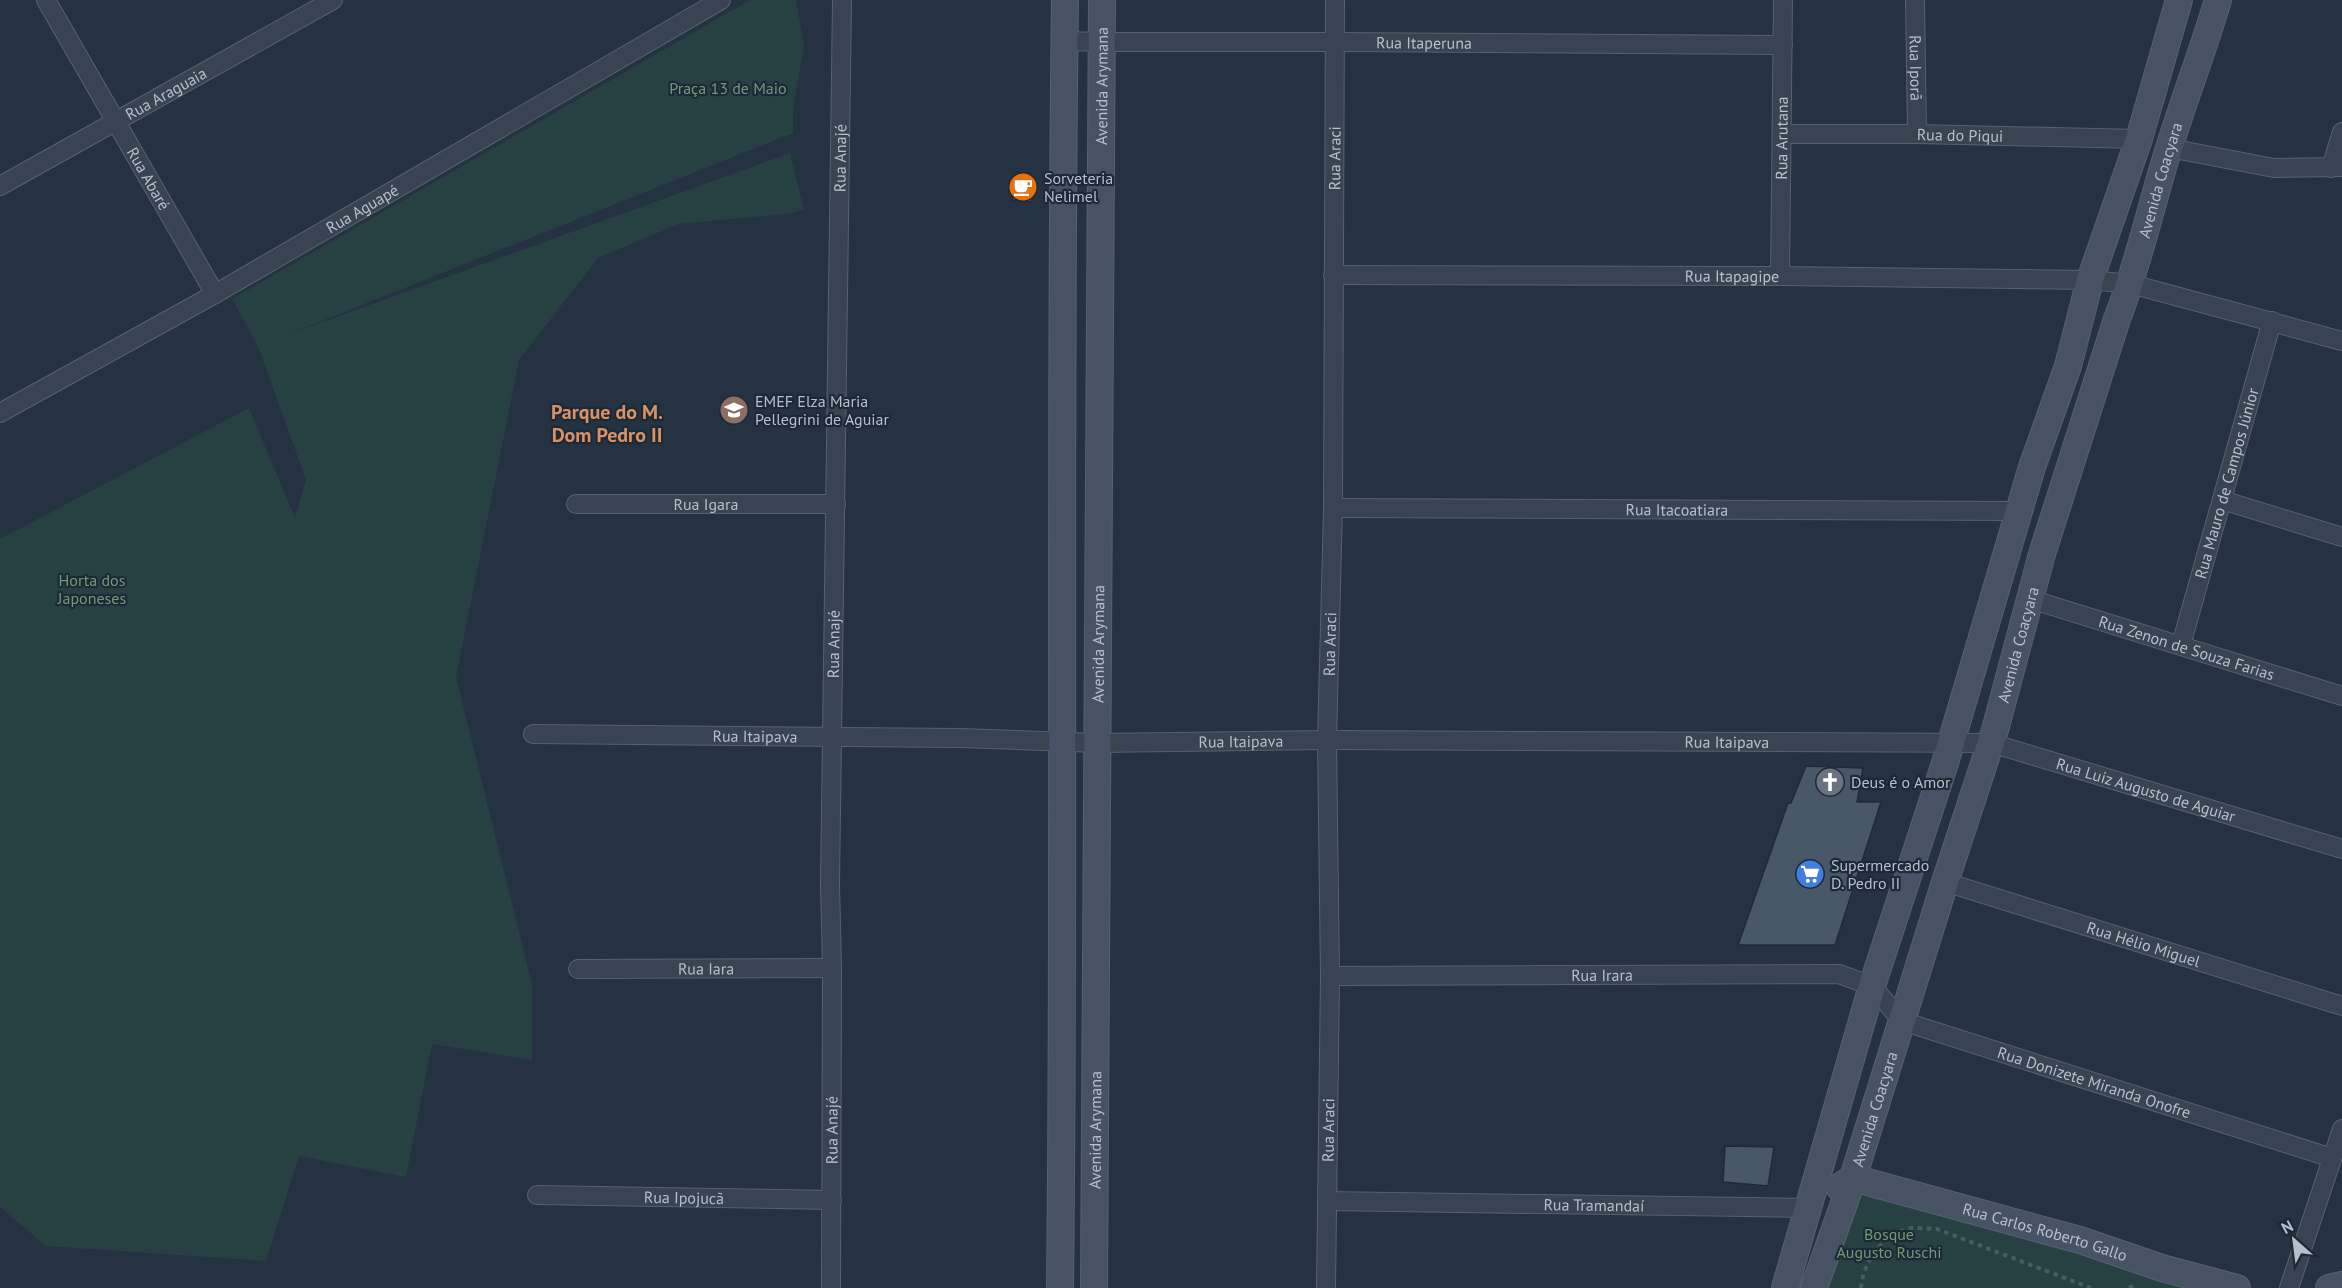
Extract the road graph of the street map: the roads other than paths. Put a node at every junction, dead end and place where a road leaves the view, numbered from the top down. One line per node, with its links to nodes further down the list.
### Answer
1 (46, 0): 16 (street, Rua Abaré)
2 (333, 0): 16 (street, Rua Araguaia)
3 (721, 0): 28 (street, Rua Aguapé)
4 (842, 0): 34 (street, Rua Anajé)
5 (1065, 0): 12 (street, Avenida Arymana)
6 (1102, 0): 13 (street, Avenida Arymana)
7 (1335, 0): 14 (street, Rua Araci)
8 (1783, 0): 15 (street, Rua Arutana)
9 (1915, 0): 19 (street, Rua Iporã)
10 (2179, 0): 20 (street, Avenida Coacyara)
11 (2218, 0): 21 (street, Avenida Coacyara)
12 (1064, 40): 13 (street, Rua Itaperuna); 44 (street, Avenida Arymana)
13 (1103, 42): 14 (street, Rua Itaperuna); 45 (street, Avenida Arymana)
14 (1335, 42): 15 (street, Rua Itaperuna); 24 (street, Rua Araci)
15 (1783, 45): 18 (street, Rua Arutana)
16 (116, 122): 23 (street, Rua Araguaia); 28 (street, Rua Abaré)
17 (2342, 132): 22 (street)
18 (1782, 134): 19 (street, Rua do Piqui); 25 (street, Rua Arutana)
19 (1917, 134): 20 (street, Rua do Piqui)
20 (2139, 139): 26 (street, Avenida Coacyara)
21 (2169, 148): 22 (street); 27 (street, Avenida Coacyara)
22 (2336, 167)
23 (0, 186)
24 (1333, 275): 25 (street, Rua Itapagipe); 35 (street, Rua Araci)
25 (1780, 276): 26 (street, Rua Itapagipe)
26 (2090, 280): 27 (street, Rua Itapagipe); 36 (street, Avenida Coacyara)
27 (2131, 284): 29 (street, Rua Itapagipe); 38 (street, Avenida Coacyara)
28 (214, 294): 31 (street, Rua Aguapé)
29 (2272, 321): 30 (street, Rua Itapagipe); 32 (street, Rua Mauro de Campos Júnior)
30 (2342, 341)
31 (0, 413)
32 (2222, 501): 37 (street); 39 (street, Rua Mauro de Campos Júnior)
33 (576, 504): 34 (street, Rua Igara)
34 (836, 504): 42 (street, Rua Anajé)
35 (1333, 508): 36 (street, Rua Itacoatiara); 43 (street, Rua Araci)
36 (2019, 511): 46 (street, Avenida Coacyara)
37 (2342, 537)
38 (2030, 599): 39 (street, Rua Zenon de Souza Farias); 47 (street, Avenida Coacyara)
39 (2181, 645): 40 (street, Rua Zenon de Souza Farias)
40 (2342, 696)
41 (533, 734): 42 (street, Rua Itaipava)
42 (832, 737): 44 (street, Rua Itaipava); 50 (street, Rua Anajé)
43 (1327, 740): 45 (street, Rua Itaipava); 46 (street, Rua Itaipava); 52 (street, Rua Araci)
44 (1062, 741): 45 (street, Rua Itaipava); 65 (street, Avenida Arymana)
45 (1097, 743): 66 (street, Avenida Arymana)
46 (1949, 743): 47 (street, Rua Luiz Augusto de Aguiar); 53 (street, Avenida Coacyara)
47 (1991, 743): 48 (street, Rua Luiz Augusto de Aguiar); 49 (street, Avenida Coacyara)
48 (2342, 849)
49 (1945, 882): 54 (street, Rua Hélio Miguel); 55 (street, Avenida Coacyara)
50 (832, 968): 51 (street, Rua Iara); 60 (street, Rua Anajé)
51 (578, 969)
52 (1330, 976): 53 (street, Rua Irara); 61 (street, Rua Araci)
53 (1872, 986): 55 (street); 62 (street, Avenida Coacyara)
54 (2342, 1006)
55 (1902, 1021): 57 (street, Rua Donizete Miranda Onofre); 58 (street, Avenida Coacyara)
56 (2342, 1129): 57 (street)
57 (2332, 1158): 71 (street)
58 (1853, 1178): 62 (street); 69 (street, Avenida Coacyara); 70 (street, Rua Carlos Roberto Gallo)
59 (537, 1195): 60 (street, Rua Ipojucã)
60 (832, 1200): 64 (street, Rua Anajé)
61 (1327, 1201): 62 (street, Rua Tramandaí); 67 (street, Rua Araci)
62 (1807, 1208): 68 (street, Avenida Coacyara)
63 (2342, 1285): 72 (street)
64 (831, 1288)
65 (1060, 1288)
66 (1094, 1288)
67 (1326, 1288)
68 (1785, 1288)
69 (1814, 1288)
70 (2237, 1288)
71 (2289, 1288)
72 (2330, 1288)

